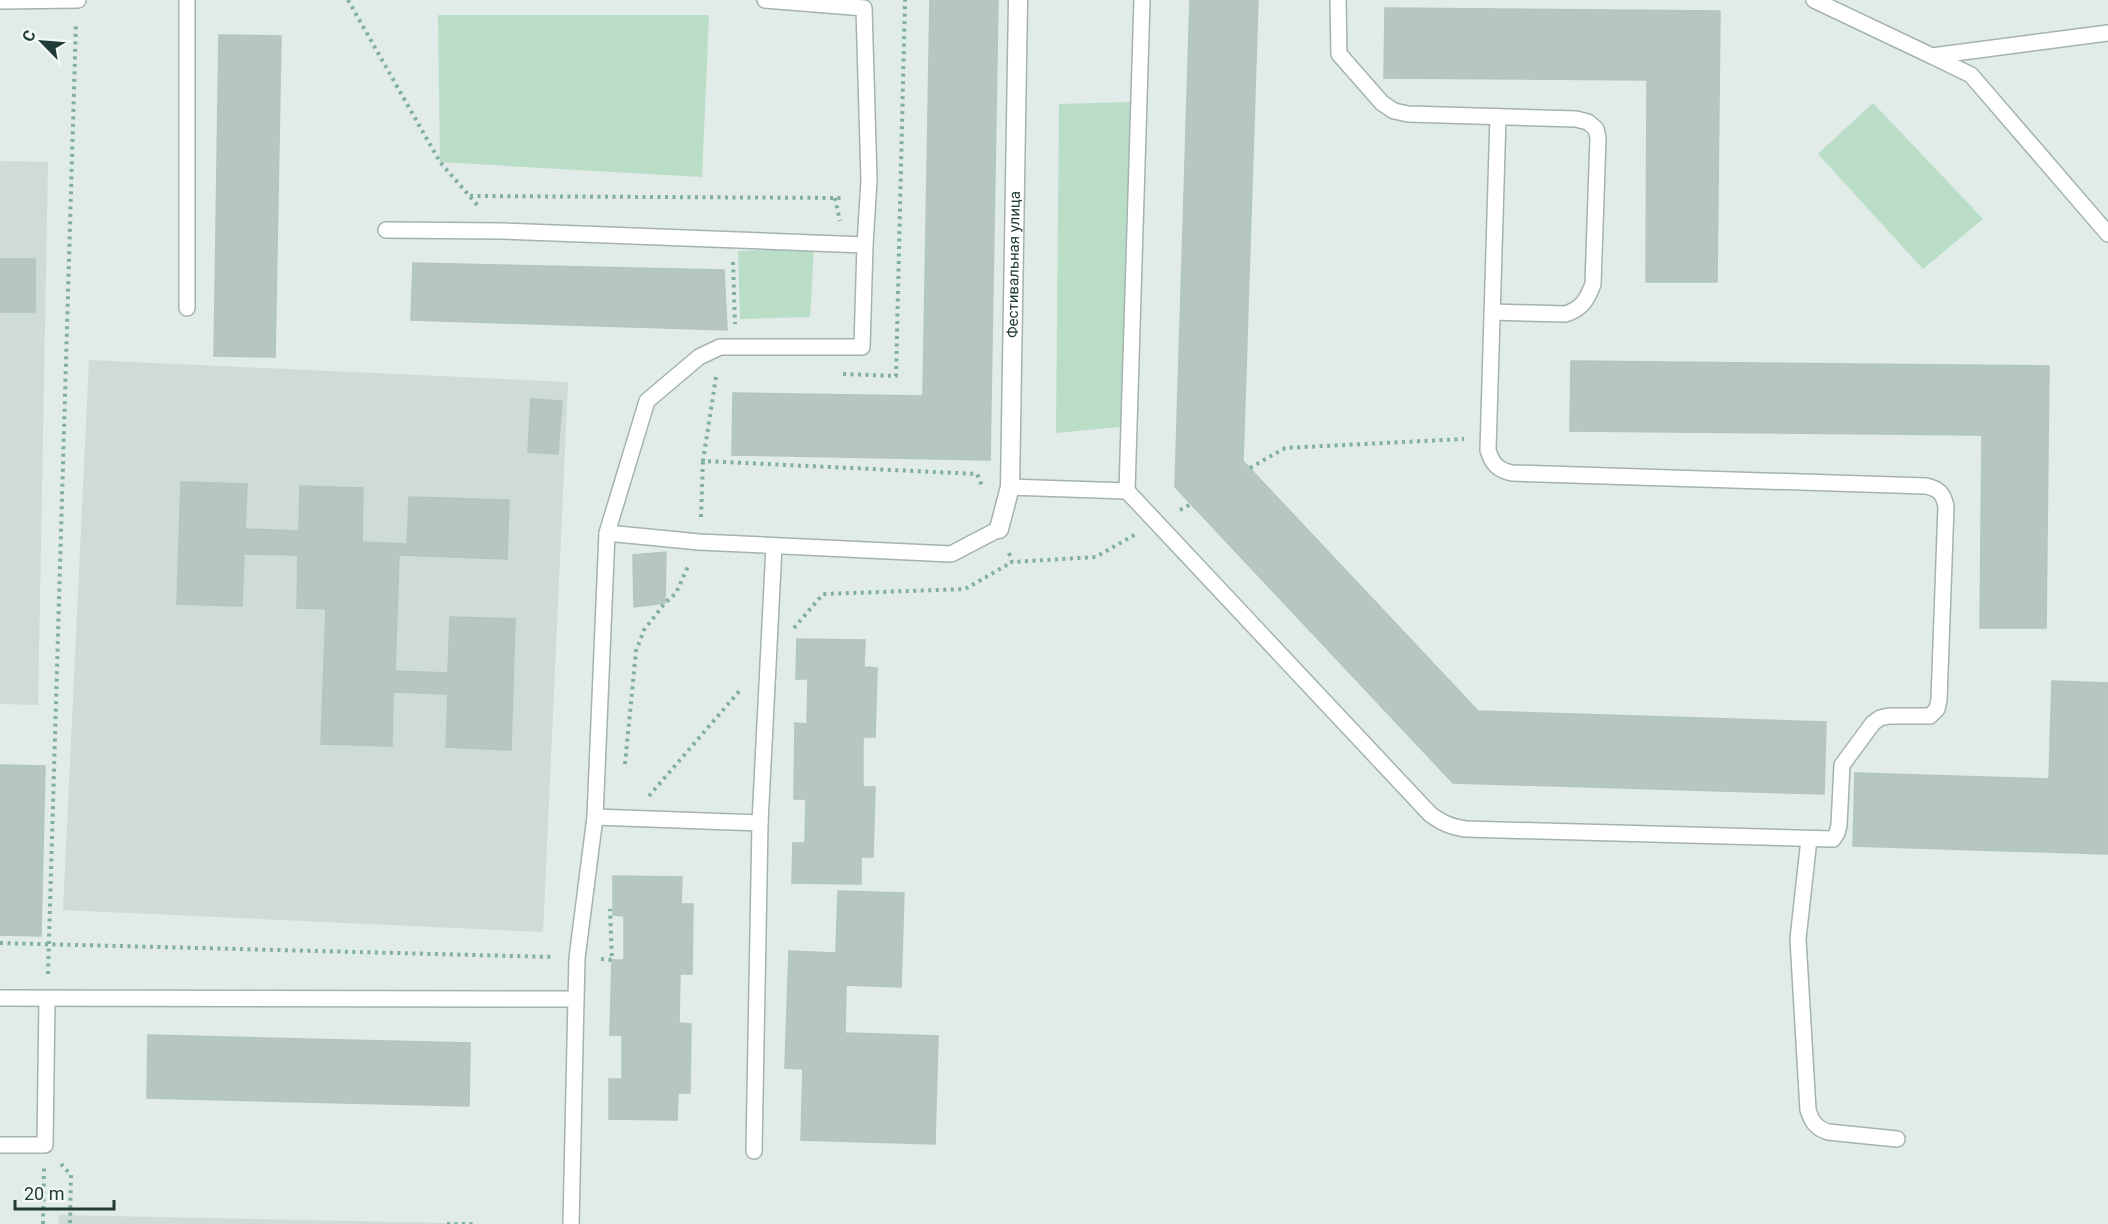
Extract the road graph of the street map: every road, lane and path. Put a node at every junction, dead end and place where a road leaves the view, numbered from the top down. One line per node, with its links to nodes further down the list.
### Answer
1 (0, 0): 2 (lane)
2 (77, 0): 39 (path)
3 (187, 0): 20 (lane)
4 (348, 0): 13 (path)
5 (765, 0): 14 (lane)
6 (1018, 0): 26 (street, Фестивальная улица)
7 (1142, 0): 27 (lane)
8 (1338, 0): 12 (lane)
9 (1814, 0): 11 (lane)
10 (2108, 33): 11 (lane)
11 (1932, 56): 17 (lane)
12 (1498, 117): 21 (lane); 21 (lane)
13 (470, 196): 14 (path); 16 (path)
14 (868, 198): 18 (lane)
15 (386, 230): 16 (lane)
16 (501, 231): 18 (lane)
17 (2108, 234)
18 (865, 245): 22 (lane)
19 (733, 258): 22 (path)
20 (187, 308)
21 (1492, 312): 23 (lane)
22 (720, 347): 24 (path); 31 (lane)
23 (1488, 438): 25 (path); 37 (lane)
24 (704, 461): 30 (path); 32 (path)
25 (1250, 468)
26 (1010, 487): 27 (lane); 30 (street, Фестивальная улица)
27 (1127, 490): 29 (lane)
28 (1191, 504): 29 (path)
29 (1157, 523): 30 (path); 37 (lane)
30 (999, 529): 33 (lane)
31 (607, 534): 32 (lane); 35 (lane)
32 (699, 542): 33 (lane); 34 (path)
33 (774, 546): 36 (lane)
34 (625, 764)
35 (596, 817): 36 (lane); 40 (lane)
36 (760, 823): 47 (lane)
37 (1809, 839): 44 (lane)
38 (0, 943): 39 (path)
39 (49, 944): 40 (path); 42 (path)
40 (577, 958): 43 (lane)
41 (0, 998): 42 (lane)
42 (47, 999): 43 (lane); 46 (lane)
43 (576, 999): 52 (lane)
44 (1897, 1139)
45 (0, 1145): 46 (lane)
46 (45, 1145): 48 (path); 49 (path)
47 (754, 1151)
48 (43, 1224)
49 (70, 1224)
50 (447, 1224): 51 (path)
51 (473, 1224)
52 (571, 1224)

